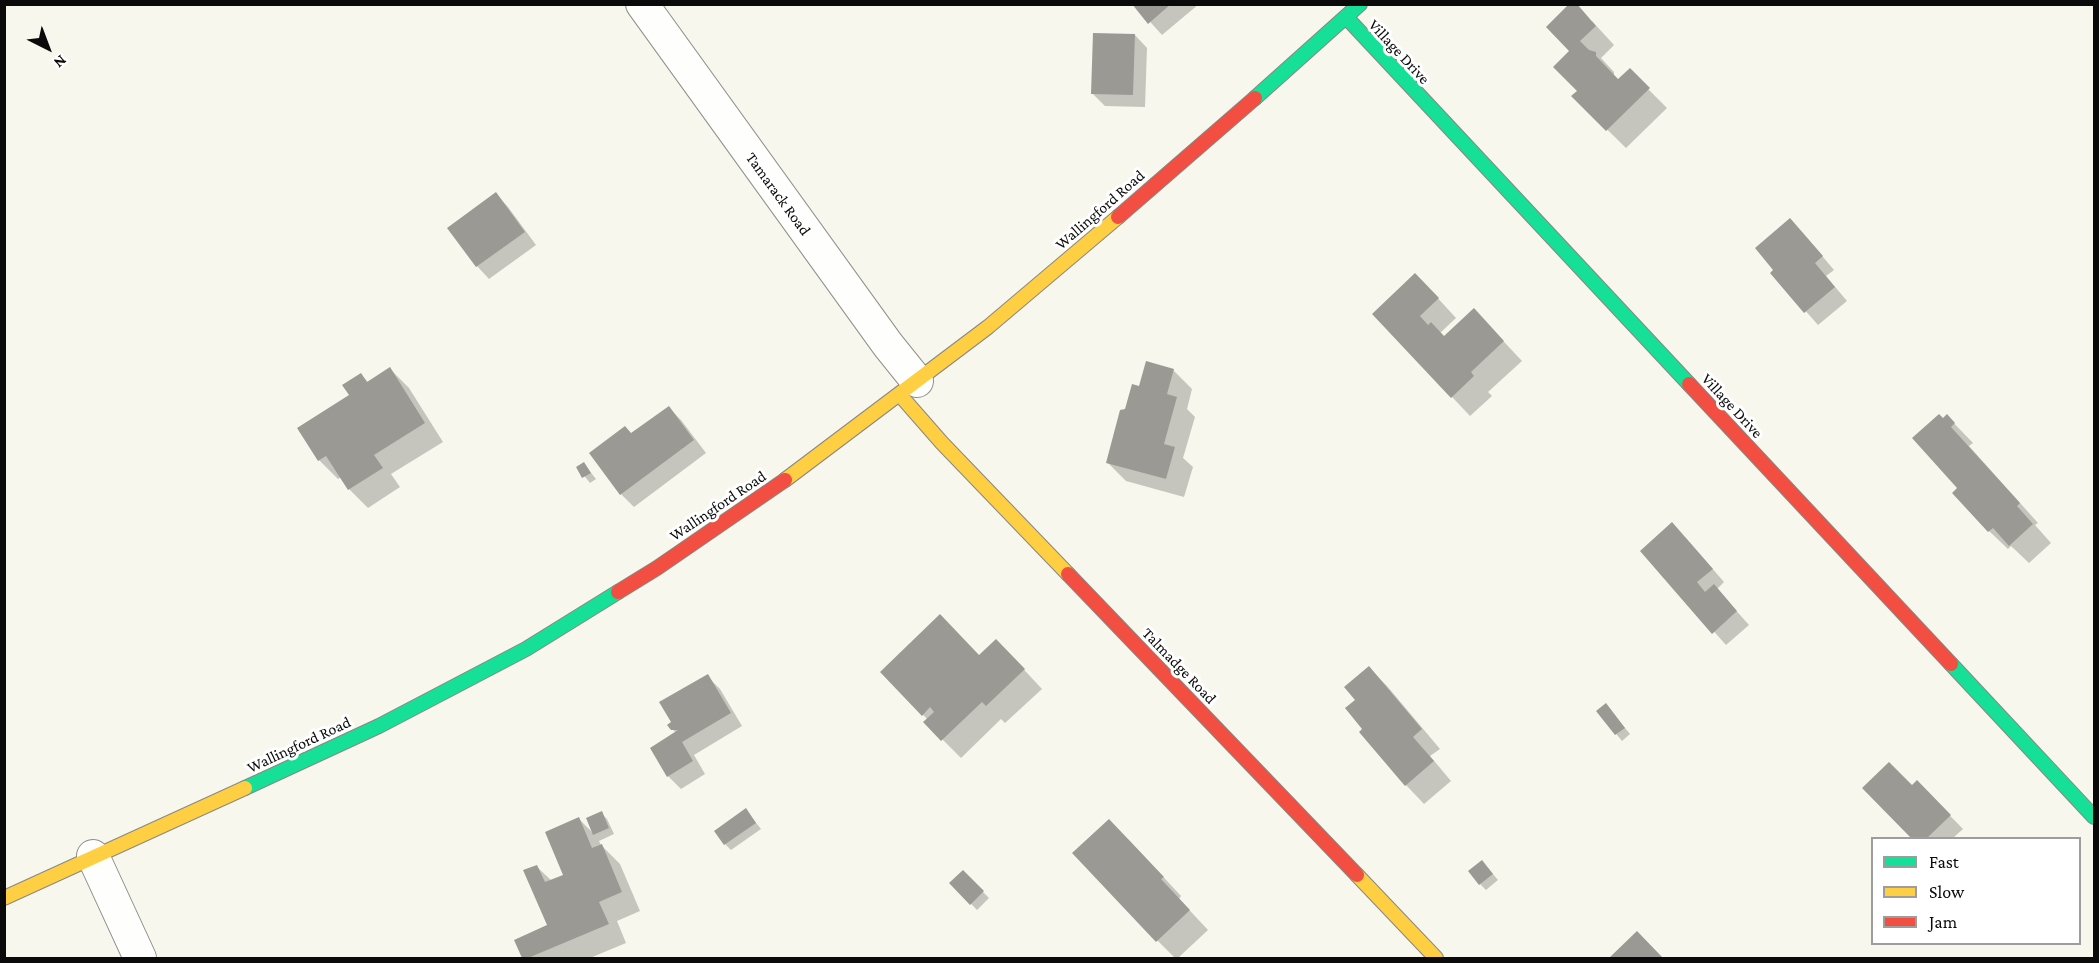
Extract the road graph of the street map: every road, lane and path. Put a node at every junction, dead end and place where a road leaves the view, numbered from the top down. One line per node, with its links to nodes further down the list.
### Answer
1 (642, 4): 4 (street, Tamarack Road)
2 (1360, 4): 3 (street, Wallingford Road)
3 (1346, 17): 4 (street, Wallingford Road); 5 (street, Village Drive)
4 (909, 388): 6 (street, Wallingford Road); 9 (street, Talmadge Road)
5 (2094, 817)
6 (93, 856): 7 (street, Wallingford Road); 8 (street)
7 (4, 898)
8 (140, 958)
9 (1436, 958)

